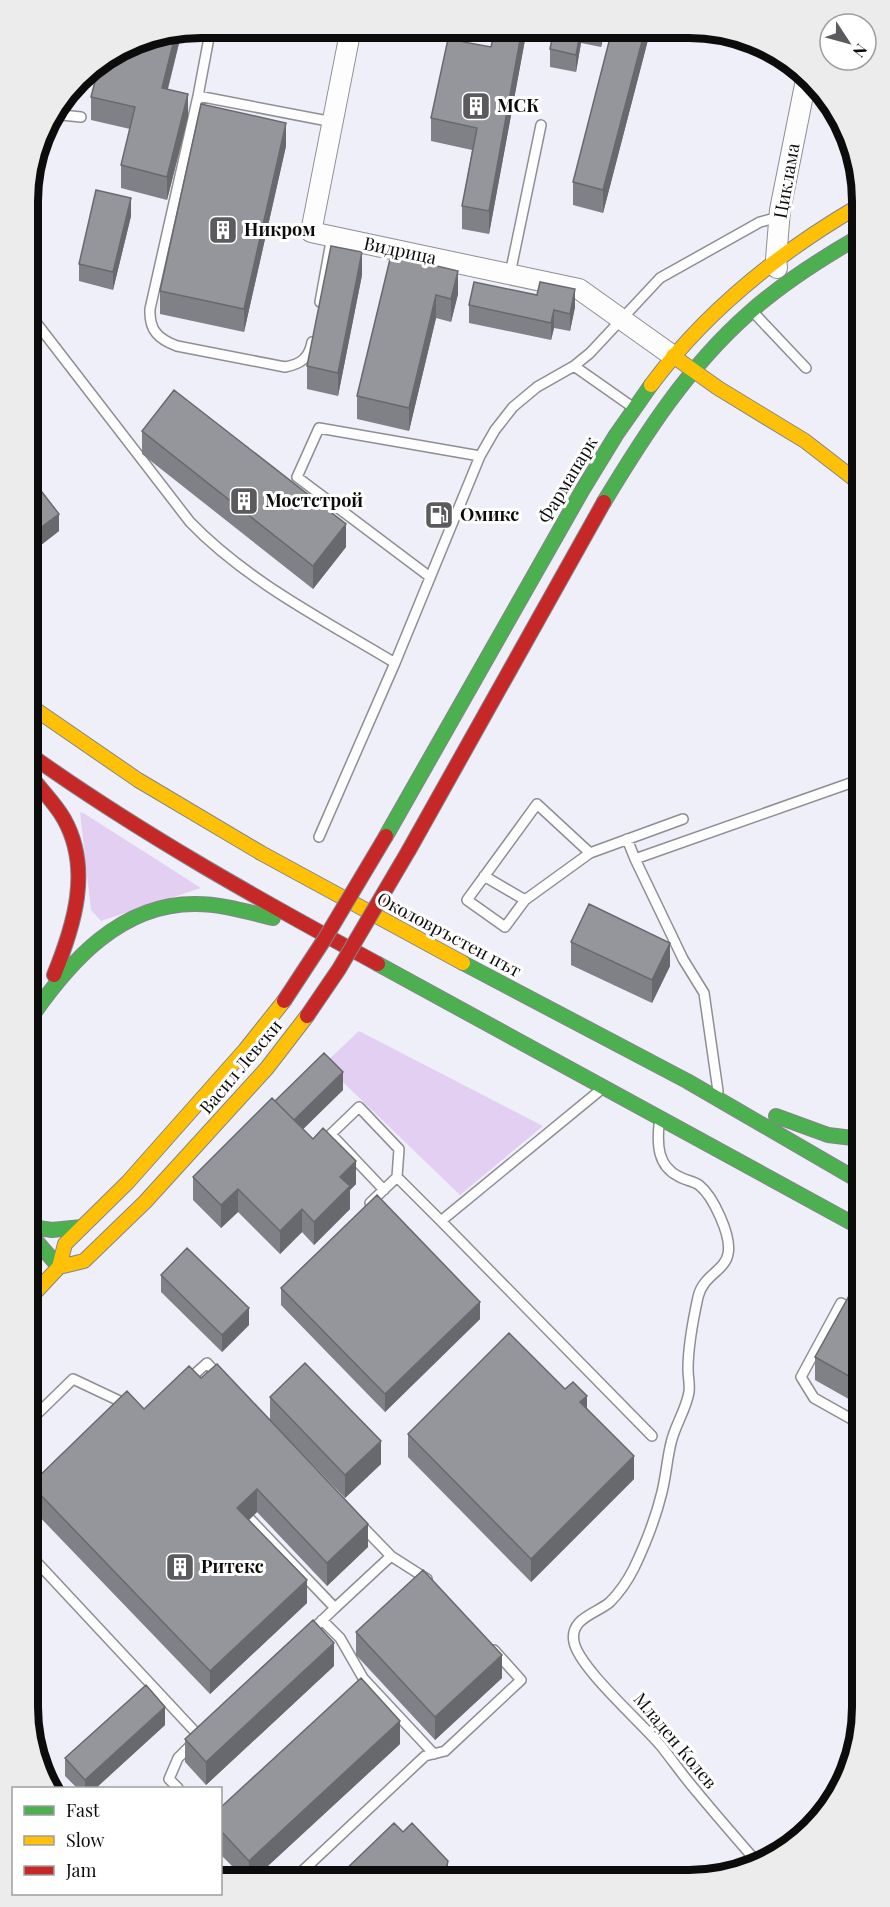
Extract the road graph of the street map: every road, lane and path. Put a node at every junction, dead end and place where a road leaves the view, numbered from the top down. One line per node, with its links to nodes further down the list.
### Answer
1 (209, 37): 4 (lane)
2 (349, 37): 7 (street, Видрица)
3 (805, 85): 10 (street, Циклама)
4 (198, 96): 7 (lane); 20 (lane)
5 (62, 115): 6 (lane)
6 (81, 117)
7 (333, 122): 11 (street, Видрица)
8 (541, 125): 14 (lane)
9 (852, 210): 13 (main road, Фармапарк)
10 (780, 217): 13 (street, Циклама); 18 (lane)
11 (332, 236): 14 (street, Видрица); 17 (lane)
12 (852, 241): 15 (main road)
13 (776, 259): 15 (street, Циклама); 21 (main road, Фармапарк)
14 (510, 274): 18 (street, Видрица)
15 (780, 288): 16 (main road)
16 (752, 310): 23 (lane); 24 (main road)
17 (317, 316)
18 (621, 318): 21 (street, Видрица); 22 (lane)
19 (38, 325): 29 (lane)
20 (315, 328)
21 (673, 356): 24 (main road); 25 (main road, Фармапарк)
22 (574, 366): 25 (lane); 26 (lane)
23 (806, 368)
24 (693, 371): 27 (main road); 59 (main road, Васил Левски, bridge)
25 (634, 408): 35 (main road, Фармапарк)
26 (480, 456): 28 (lane); 28 (lane)
27 (852, 477)
28 (430, 578): 29 (lane)
29 (395, 663): 36 (lane)
30 (38, 711): 45 (main road, Околовръстен път)
31 (38, 761): 42 (main road)
32 (852, 782): 39 (lane)
33 (38, 785): 43 (main road)
34 (683, 819): 37 (lane)
35 (386, 836): 56 (main road, Васил Левски, bridge)
36 (319, 837)
37 (627, 840): 38 (lane); 39 (lane)
38 (590, 853): 40 (lane); 41 (lane)
39 (635, 859): 47 (lane)
40 (484, 876): 41 (lane); 41 (lane)
41 (525, 900)
42 (307, 926): 43 (main road); 46 (main road)
43 (47, 993): 44 (main road)
44 (38, 1007)
45 (687, 1082): 47 (main road); 51 (main road, Околовръстен път)
46 (604, 1087): 48 (main road); 54 (lane)
47 (718, 1091): 49 (main road)
48 (660, 1118): 55 (main road); 83 (lane, Младен Колев)
49 (852, 1139)
50 (397, 1177): 52 (lane); 52 (lane); 54 (lane)
51 (852, 1177)
52 (384, 1190): 53 (lane)
53 (359, 1214)
54 (441, 1221): 67 (lane)
55 (852, 1223)
56 (82, 1227): 57 (main road); 59 (main road, Васил Левски)
57 (38, 1228)
58 (38, 1242): 59 (main road)
59 (59, 1267): 60 (main road, Васил Левски)
60 (38, 1290)
61 (852, 1309): 66 (lane)
62 (183, 1386): 63 (lane)
63 (231, 1388)
64 (141, 1412): 65 (lane)
65 (38, 1413)
66 (852, 1419)
67 (652, 1436)
68 (351, 1514): 70 (lane)
69 (250, 1519): 73 (lane)
70 (391, 1556): 72 (lane); 73 (lane)
71 (38, 1563): 80 (lane)
72 (431, 1582)
73 (335, 1608): 74 (lane)
74 (322, 1620): 75 (lane); 77 (lane)
75 (306, 1636)
76 (483, 1639): 81 (lane)
77 (363, 1678): 78 (lane); 81 (lane)
78 (355, 1685)
79 (208, 1730): 80 (lane)
80 (200, 1737): 82 (lane)
81 (434, 1754): 84 (lane)
82 (177, 1787)
83 (752, 1857)
84 (303, 1870)

